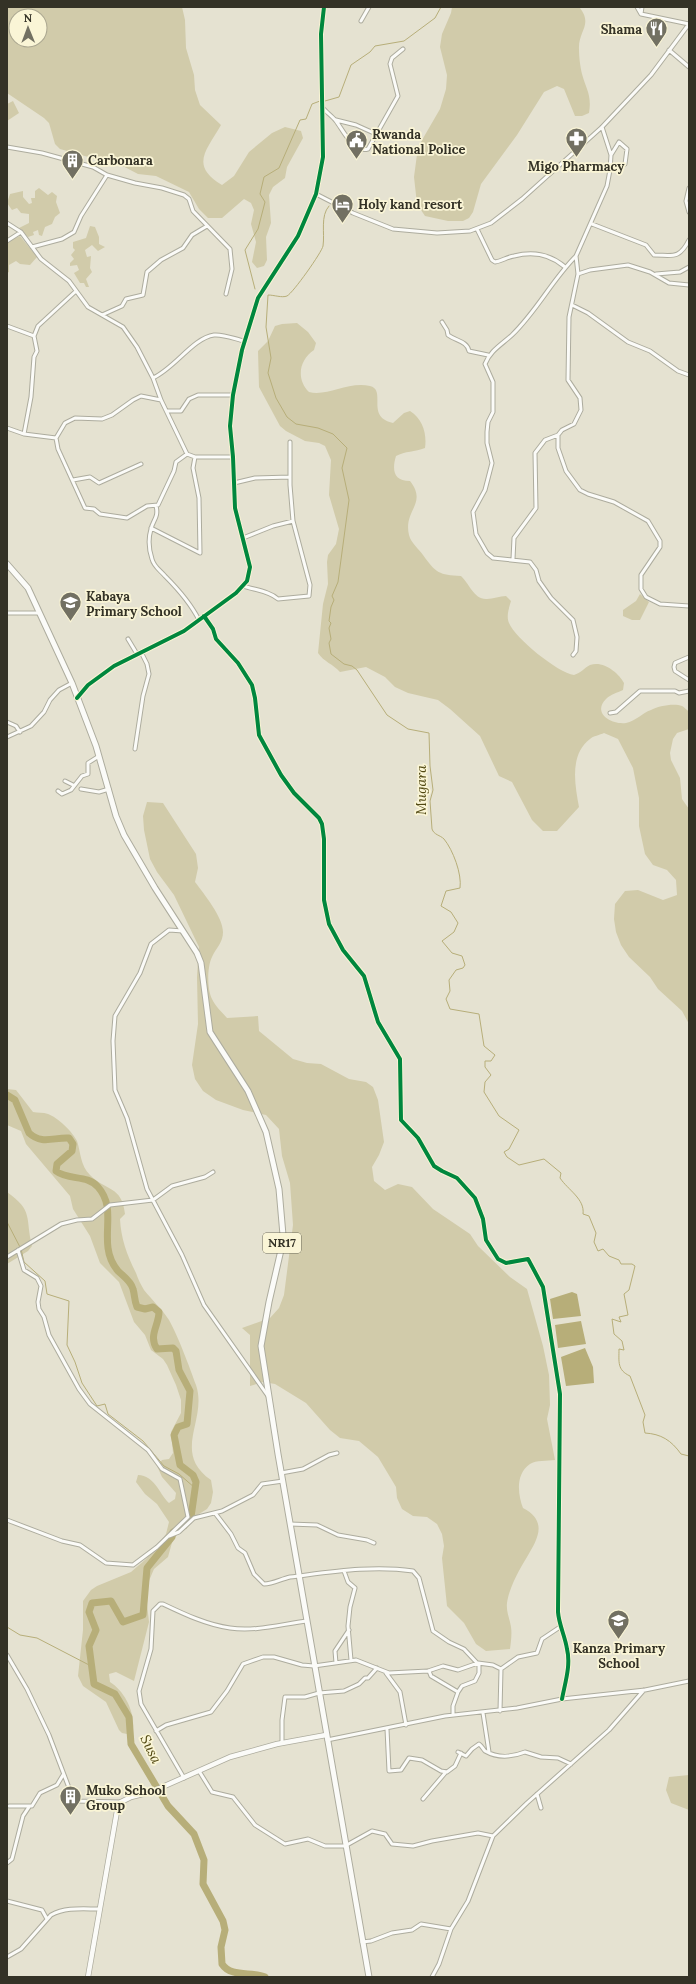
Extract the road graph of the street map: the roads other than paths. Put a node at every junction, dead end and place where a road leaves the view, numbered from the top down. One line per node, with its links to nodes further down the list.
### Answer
1 (324, 7): 11 (street)
2 (369, 7): 6 (street)
3 (637, 7): 5 (street)
4 (642, 7): 5 (street)
5 (641, 14): 7 (street)
6 (361, 21)
7 (689, 24): 9 (street)
8 (403, 49): 14 (street)
9 (669, 50): 10 (street); 13 (street)
10 (689, 67)
11 (322, 107): 12 (street); 20 (street)
12 (336, 120): 14 (street); 14 (street)
13 (602, 128): 16 (street); 25 (street)
14 (376, 134)
15 (7, 146): 18 (street)
16 (611, 155): 17 (street); 23 (street)
17 (625, 164)
18 (107, 175): 24 (street); 29 (street)
19 (689, 188): 21 (street)
20 (316, 194): 25 (street); 43 (street)
21 (689, 212)
22 (7, 223): 26 (street)
23 (592, 224): 27 (street); 30 (street)
24 (207, 226): 37 (street); 39 (street)
25 (477, 229): 31 (street)
26 (21, 232): 28 (street); 29 (street)
27 (689, 240)
28 (7, 241)
29 (32, 247): 36 (street)
30 (576, 256): 31 (street); 33 (street)
31 (565, 267): 44 (street)
32 (689, 267): 34 (street)
33 (578, 274): 34 (street); 38 (street)
34 (654, 274): 35 (street)
35 (689, 285)
36 (76, 291): 39 (street); 42 (street)
37 (226, 294)
38 (572, 305): 45 (street); 52 (street)
39 (102, 315): 46 (street)
40 (442, 322): 44 (street)
41 (7, 326): 42 (street)
42 (34, 336): 51 (street)
43 (244, 341): 46 (street); 47 (street)
44 (488, 355): 66 (street)
45 (689, 374)
46 (153, 378): 48 (street)
47 (233, 395): 49 (street); 57 (street)
48 (161, 400): 49 (street); 53 (street)
49 (168, 411): 55 (street)
50 (7, 428): 51 (street)
51 (24, 434): 53 (street)
52 (558, 435): 66 (street); 69 (street)
53 (56, 438): 60 (street)
54 (290, 442): 59 (street)
55 (187, 454): 56 (street); 62 (street)
56 (195, 457): 57 (street); 64 (street)
57 (233, 457): 61 (street)
58 (140, 464): 60 (street)
59 (290, 477): 61 (street); 63 (street)
60 (73, 480): 62 (street)
61 (234, 483): 65 (street)
62 (156, 506): 64 (street)
63 (293, 521): 65 (street); 68 (street)
64 (151, 528): 73 (street)
65 (243, 538): 68 (street)
66 (513, 559): 76 (street)
67 (7, 564): 70 (main road, NR17)
68 (243, 586): 72 (street)
69 (689, 606)
70 (40, 613): 71 (street); 79 (main road, NR17)
71 (7, 614)
72 (204, 616): 73 (street); 110 (street)
73 (199, 620): 75 (street)
74 (128, 639): 75 (street)
75 (139, 653): 81 (street); 86 (street)
76 (573, 655)
77 (689, 657): 78 (street)
78 (689, 680)
79 (72, 683): 81 (main road, NR17); 84 (street)
80 (689, 691): 82 (street)
81 (77, 698): 87 (main road, NR17)
82 (610, 713)
83 (7, 722): 84 (street)
84 (20, 732): 85 (street)
85 (7, 737)
86 (135, 749)
87 (100, 756): 89 (street); 91 (main road, NR17)
88 (65, 781): 89 (street)
89 (73, 785): 92 (street)
90 (81, 789): 91 (street)
91 (109, 789): 93 (main road, NR17)
92 (58, 790)
93 (183, 932): 95 (street); 98 (main road, NR17)
94 (213, 1172): 95 (street)
95 (153, 1200): 96 (street); 98 (street)
96 (18, 1250): 97 (street); 105 (street)
97 (7, 1257)
98 (269, 1398): 100 (main road, NR17)
99 (337, 1453): 100 (street)
100 (281, 1473): 101 (main road, NR17)
101 (283, 1481): 102 (street); 104 (main road, NR17)
102 (215, 1513): 105 (street); 108 (street)
103 (7, 1520): 105 (street)
104 (290, 1524): 106 (street); 108 (main road, NR17)
105 (169, 1536)
106 (374, 1543)
107 (344, 1571): 108 (street); 111 (street); 115 (street)
108 (299, 1576): 109 (main road, NR17)
109 (307, 1621): 116 (main road, NR17); 131 (street)
110 (560, 1627): 118 (street); 125 (street)
111 (349, 1630): 113 (street); 114 (street)
112 (7, 1655): 138 (street)
113 (351, 1660): 114 (street); 117 (street)
114 (336, 1663): 116 (street)
115 (478, 1663): 118 (street); 119 (street); 123 (street)
116 (314, 1666): 124 (main road, NR17); 131 (street)
117 (377, 1668): 120 (street); 124 (street)
118 (502, 1669): 126 (street)
119 (430, 1671): 120 (street); 123 (street)
120 (386, 1673): 129 (street)
121 (689, 1681): 122 (street)
122 (645, 1690): 125 (street); 135 (street)
123 (458, 1692): 128 (street)
124 (319, 1693): 132 (main road, NR17); 133 (street)
125 (562, 1699): 126 (street)
126 (500, 1711): 127 (street)
127 (482, 1712): 128 (street); 134 (street)
128 (453, 1715): 129 (street)
129 (406, 1725): 130 (street)
130 (387, 1729): 132 (street); 137 (street)
131 (156, 1731): 139 (street)
132 (327, 1737): 133 (main road); 147 (main road, NR17)
133 (282, 1743): 136 (main road)
134 (489, 1752): 135 (street); 137 (street)
135 (571, 1764): 140 (street)
136 (199, 1771): 139 (main road); 147 (street)
137 (446, 1772): 141 (street)
138 (63, 1775): 142 (street); 144 (street)
139 (184, 1778): 142 (main road)
140 (537, 1794): 145 (street); 146 (street)
141 (423, 1799)
142 (121, 1802): 150 (main road)
143 (9, 1806): 144 (street)
144 (29, 1807): 148 (street)
145 (541, 1808)
146 (493, 1836): 147 (street); 152 (street)
147 (345, 1846): 153 (main road, NR17)
148 (7, 1863)
149 (7, 1901): 151 (street)
150 (99, 1909): 151 (street); 155 (main road)
151 (47, 1919): 154 (street)
152 (451, 1929): 153 (street); 157 (street)
153 (362, 1942): 156 (main road, NR17)
154 (7, 1957)
155 (88, 1977)
156 (369, 1977)
157 (432, 1977)

